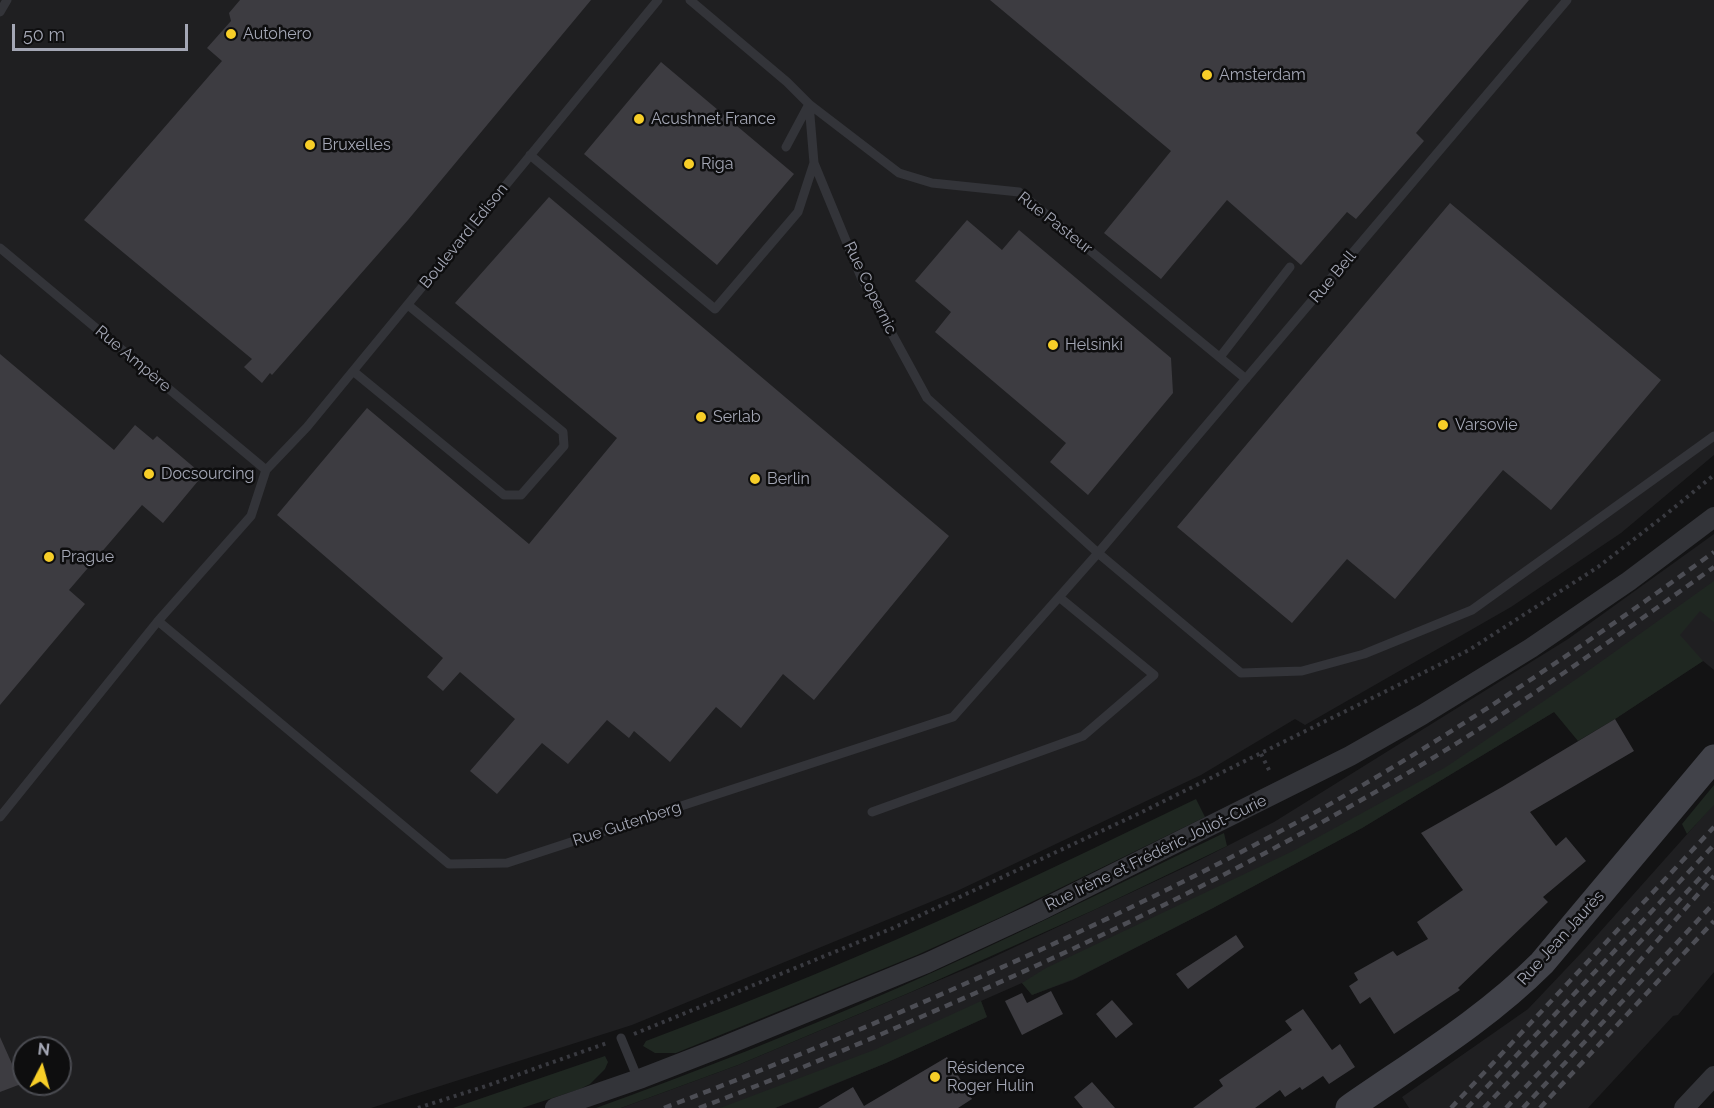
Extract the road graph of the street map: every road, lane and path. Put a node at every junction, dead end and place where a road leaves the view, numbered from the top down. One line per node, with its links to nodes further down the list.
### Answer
1 (7, 0): 5 (lane)
2 (658, 0): 8 (lane, Boulevard Edison)
3 (690, 0): 6 (lane)
4 (1567, 0): 15 (lane, Rue Bell)
5 (0, 12)
6 (809, 104): 7 (lane); 9 (lane, Rue Copernic); 13 (lane, Rue Pasteur)
7 (786, 147)
8 (530, 155): 9 (lane); 12 (lane, Boulevard Edison)
9 (814, 163): 20 (lane, Rue Copernic)
10 (0, 248): 17 (lane, Rue Ampère)
11 (1290, 267): 13 (lane)
12 (408, 305): 14 (lane, Boulevard Edison); 14 (lane)
13 (1220, 357): 15 (lane, Rue Pasteur)
14 (353, 371): 17 (lane, Boulevard Edison)
15 (1246, 379): 20 (lane, Rue Bell)
16 (1714, 436): 20 (lane, Rue Copernic)
17 (266, 470): 22 (lane)
18 (1714, 475): 26 (path)
19 (1714, 517): 28 (street, Rue Irène et Frédéric Joliot-Curie)
20 (1098, 553): 21 (lane, Rue Gutenberg)
21 (1059, 597): 22 (lane, Rue Gutenberg); 24 (lane)
22 (158, 621): 25 (lane)
23 (1714, 758): 31 (street, Rue Jean Jaurès)
24 (872, 812)
25 (0, 817)
26 (621, 1038): 28 (lane); 29 (path)
27 (1714, 1076): 32 (street)
28 (638, 1079): 30 (street, Rue Irène et Frédéric Joliot-Curie)
29 (418, 1108)
30 (555, 1108)
31 (1349, 1108)
32 (1684, 1108)

